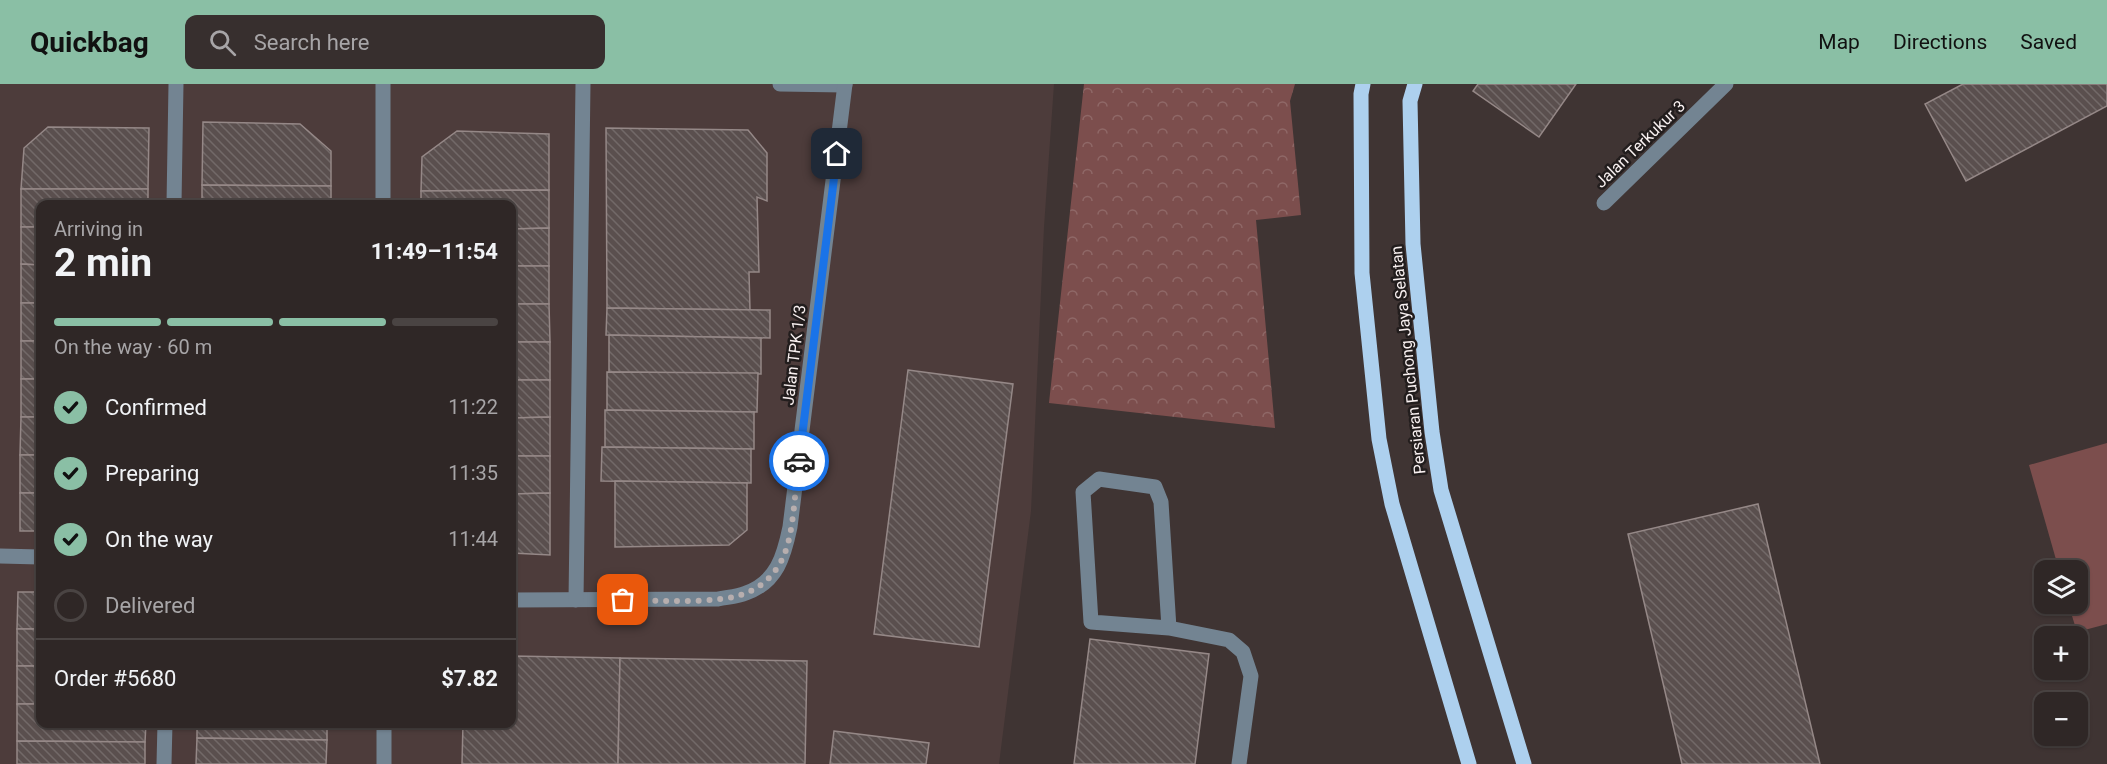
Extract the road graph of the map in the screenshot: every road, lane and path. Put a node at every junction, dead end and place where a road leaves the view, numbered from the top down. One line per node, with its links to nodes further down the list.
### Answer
1 (176, 84): 9 (street)
2 (383, 84): 10 (street)
3 (583, 84): 15 (street)
4 (780, 84): 5 (street)
5 (845, 84): 15 (street, Jalan TPK 1/3)
6 (1363, 84): 22 (main road, Persiaran Puchong Jaya Selatan)
7 (1415, 84): 23 (main road, Persiaran Puchong Jaya Selatan)
8 (1726, 84): 11 (street, Jalan Terkukur 3)
9 (174, 200)
10 (383, 200)
11 (1604, 203)
12 (0, 556): 13 (street)
13 (36, 557)
14 (516, 600): 15 (street, Jalan TPK 1/3)
15 (576, 600)
16 (1169, 628): 16 (street); 21 (street)
17 (165, 728): 19 (street)
18 (384, 728): 20 (street)
19 (164, 764)
20 (384, 764)
21 (1239, 764)
22 (1469, 764)
23 (1524, 764)

